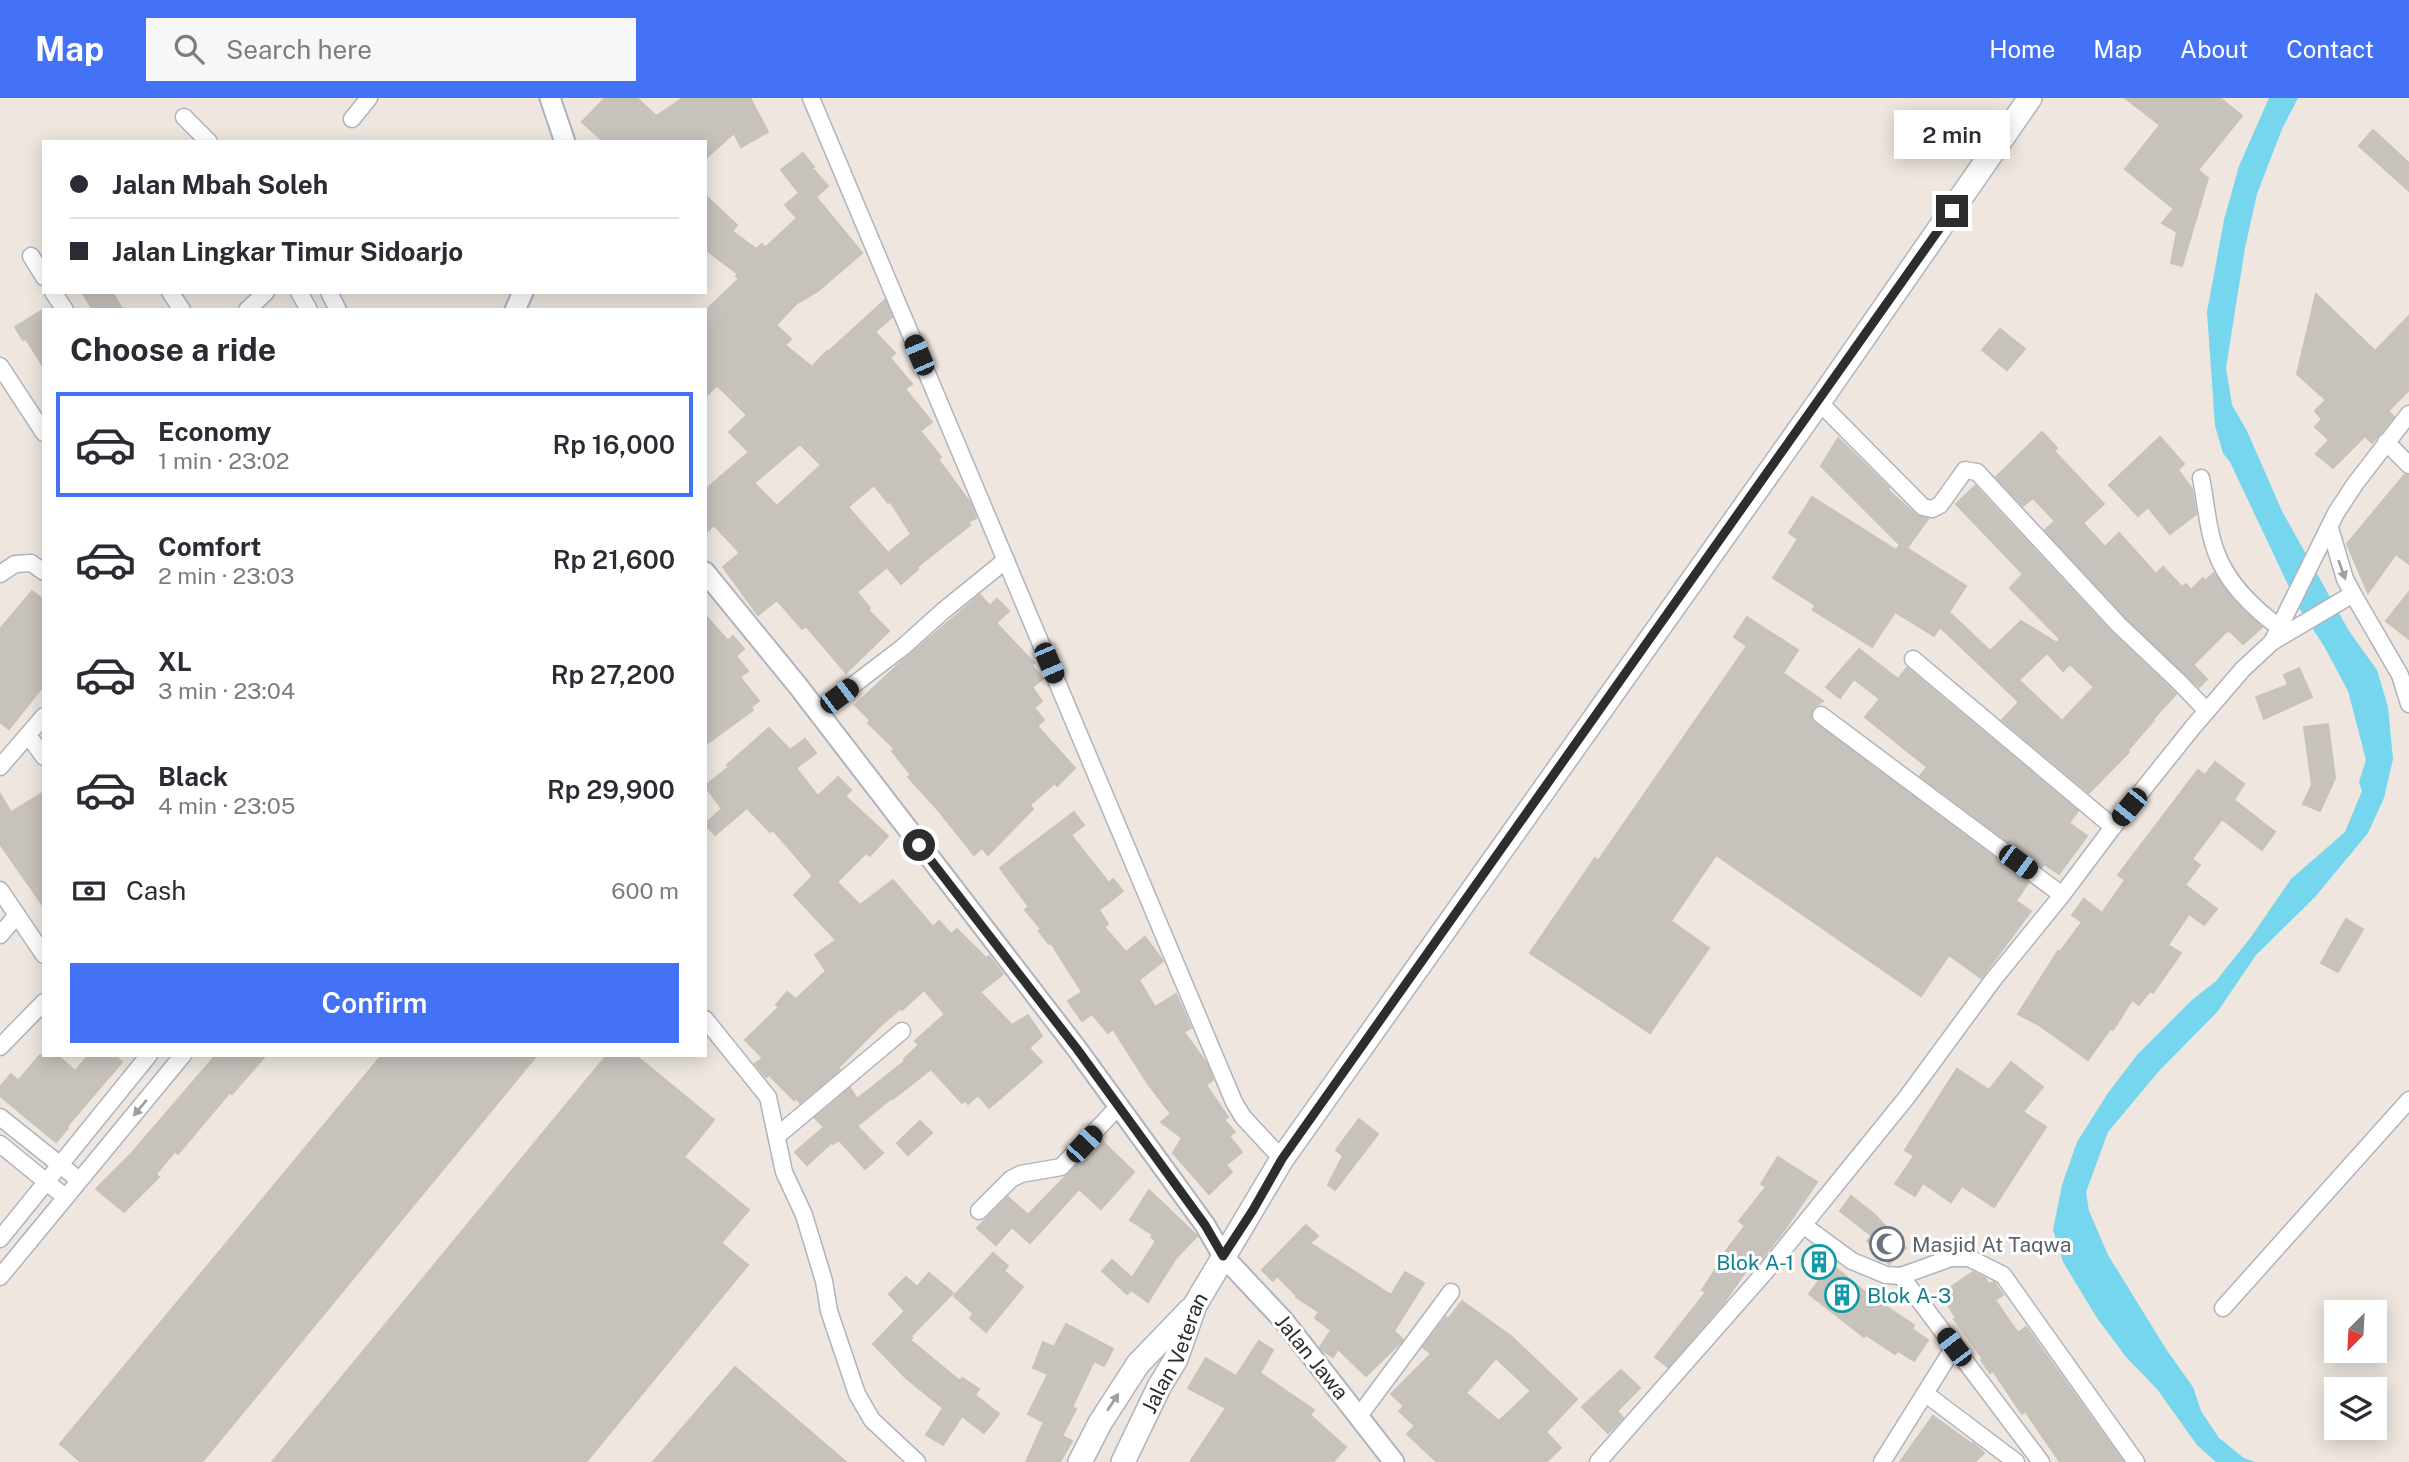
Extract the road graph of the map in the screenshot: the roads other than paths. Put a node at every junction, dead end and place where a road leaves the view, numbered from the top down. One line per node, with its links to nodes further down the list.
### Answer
1 (369, 98): 6 (street)
2 (550, 98): 8 (street)
3 (811, 98): 21 (street)
4 (2031, 98): 14 (main road)
5 (184, 117): 7 (street)
6 (352, 119)
7 (207, 140)
8 (564, 140)
9 (30, 256): 10 (street)
10 (42, 274)
11 (264, 294): 12 (street)
12 (249, 308)
13 (0, 366): 16 (street)
14 (1819, 402): 29 (street); 53 (main road)
15 (2409, 414): 17 (street)
16 (42, 430)
17 (2386, 442): 18 (street); 20 (street)
18 (2409, 465)
19 (2201, 478): 26 (street)
20 (2330, 528): 25 (street, one-way to 25); 26 (street)
21 (1006, 560): 30 (street); 53 (street)
22 (42, 570): 23 (street)
23 (0, 574)
24 (707, 574): 30 (street, Jalan Jawa)
25 (2346, 598): 26 (street); 28 (street)
26 (2283, 630): 29 (street)
27 (1913, 659): 36 (street)
28 (2409, 704)
29 (2207, 711): 36 (street)
30 (818, 712): 49 (street, Jalan Jawa)
31 (1821, 715): 38 (street)
32 (42, 718): 33 (street)
33 (28, 734): 34 (street); 35 (street)
34 (42, 754)
35 (0, 767)
36 (2113, 827): 38 (street)
37 (0, 890): 39 (street)
38 (2062, 895): 59 (street)
39 (17, 915): 40 (street); 41 (street)
40 (0, 935)
41 (42, 952)
42 (42, 1004): 45 (street)
43 (707, 1022): 51 (street)
44 (902, 1031): 51 (street)
45 (0, 1047)
46 (147, 1057): 54 (street)
47 (181, 1057): 55 (street, one-way to 55)
48 (2409, 1100): 66 (street)
49 (1119, 1106): 58 (street); 61 (street, Jalan Jawa)
50 (0, 1117): 54 (street)
51 (777, 1136): 70 (street)
52 (0, 1144): 56 (street)
53 (1282, 1159): 61 (main road)
54 (59, 1164): 55 (street); 56 (street)
55 (79, 1180): 57 (street)
56 (45, 1182): 57 (street); 60 (street)
57 (65, 1198): 63 (street)
58 (979, 1211)
59 (1803, 1225): 62 (street); 74 (street)
60 (0, 1238)
61 (1223, 1256): 65 (main road); 69 (street, Jalan Jawa)
62 (1901, 1276): 67 (street); 78 (street)
63 (0, 1277)
64 (1451, 1292): 69 (street)
65 (1195, 1305): 71 (main road, Jalan Veteran, one-way to 65); 72 (main road, Jalan Veteran)
66 (2223, 1308)
67 (1954, 1347): 68 (street); 77 (street)
68 (1926, 1394): 75 (street); 76 (street)
69 (1359, 1416): 73 (street, Jalan Jawa)
70 (917, 1462)
71 (1080, 1462)
72 (1124, 1462)
73 (1394, 1462)
74 (1598, 1462)
75 (1882, 1462)
76 (2016, 1462)
77 (2040, 1462)
78 (2136, 1462)

